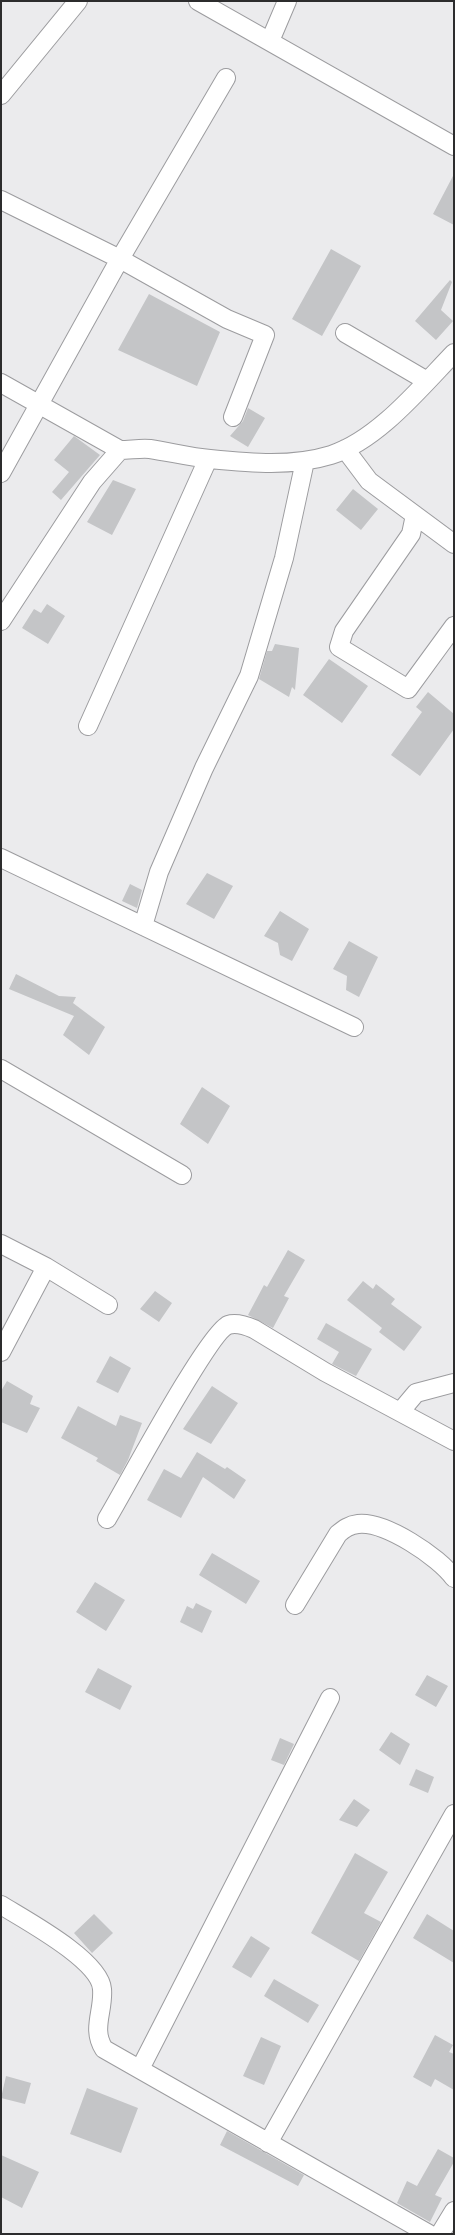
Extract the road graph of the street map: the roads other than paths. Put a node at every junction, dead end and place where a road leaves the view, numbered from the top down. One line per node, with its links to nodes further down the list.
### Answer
1 (78, 1): 6 (street)
2 (198, 1): 4 (street)
3 (287, 1): 4 (street)
4 (270, 41): 7 (street)
5 (226, 78): 9 (street)
6 (1, 96)
7 (454, 146)
8 (1, 200): 9 (street)
9 (120, 259): 14 (street); 15 (street)
10 (345, 333): 12 (street)
11 (454, 353): 12 (street)
12 (427, 381): 16 (street)
13 (1, 383): 14 (street)
14 (39, 403): 17 (street); 20 (street)
15 (233, 417)
16 (345, 449): 19 (street); 21 (street)
17 (120, 450): 18 (street); 23 (street)
18 (208, 459): 19 (street); 25 (street)
19 (305, 461): 27 (street)
20 (1, 473)
21 (415, 515): 22 (street); 24 (street)
22 (454, 544)
23 (1, 621)
24 (454, 626)
25 (88, 726)
26 (1, 858): 27 (street)
27 (143, 926): 28 (street)
28 (354, 1027)
29 (1, 1069): 30 (street)
30 (182, 1175)
31 (1, 1244): 32 (street)
32 (46, 1267): 33 (street); 34 (street)
33 (108, 1305)
34 (1, 1352)
35 (454, 1383): 36 (street)
36 (400, 1412): 37 (street); 38 (street)
37 (454, 1441)
38 (107, 1519)
39 (454, 1578): 40 (street)
40 (295, 1606)
41 (330, 1698): 44 (street)
42 (454, 1814): 45 (street)
43 (1, 1905): 44 (street)
44 (140, 2070): 45 (street)
45 (268, 2143): 47 (street)
46 (454, 2211): 48 (street)
47 (429, 2234)
48 (440, 2234)

